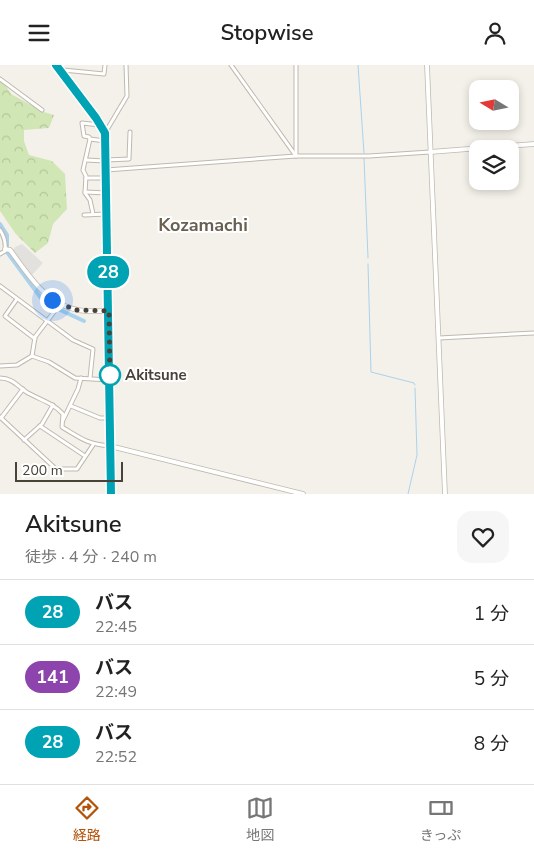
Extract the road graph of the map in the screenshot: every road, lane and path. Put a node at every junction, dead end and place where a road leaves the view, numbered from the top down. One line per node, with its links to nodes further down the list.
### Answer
1 (56, 65): 8 (main road)
2 (64, 65): 8 (street)
3 (105, 65): 8 (street)
4 (126, 65): 13 (street)
5 (231, 65): 18 (street)
6 (296, 65): 18 (street)
7 (427, 65): 17 (street)
8 (63, 72): 11 (main road)
9 (0, 79): 10 (street)
10 (42, 110)
11 (101, 125): 13 (main road); 14 (street)
12 (130, 132): 20 (street)
13 (105, 133): 15 (main road)
14 (90, 139): 15 (street); 19 (street)
15 (105, 141): 20 (main road)
16 (534, 144): 17 (street)
17 (430, 152): 18 (street); 38 (street)
18 (296, 157): 21 (street)
19 (86, 160): 20 (street); 22 (street)
20 (106, 161): 21 (main road)
21 (106, 170): 23 (main road)
22 (86, 178): 23 (street); 24 (street)
23 (107, 178): 25 (main road)
24 (86, 192): 25 (street); 27 (street)
25 (107, 193): 26 (main road)
26 (107, 213): 27 (street); 35 (main road)
27 (93, 214): 28 (street)
28 (84, 215)
29 (0, 229): 30 (street)
30 (6, 249): 31 (street); 34 (street)
31 (0, 254)
32 (0, 286): 33 (street)
33 (17, 299): 36 (street); 39 (street)
34 (60, 304): 35 (street); 36 (street)
35 (109, 311): 45 (main road)
36 (47, 321): 39 (street); 44 (street)
37 (534, 333): 38 (street)
38 (439, 337): 59 (street)
39 (35, 339): 40 (street)
40 (32, 356): 41 (street); 43 (street)
41 (0, 366)
42 (0, 378): 46 (street)
43 (82, 378): 44 (street); 48 (street)
44 (90, 379): 45 (street)
45 (110, 380): 50 (main road)
46 (23, 389): 47 (street); 49 (street)
47 (53, 405): 51 (street); 52 (street)
48 (71, 406): 50 (street); 51 (street)
49 (0, 418): 53 (street)
50 (110, 418): 55 (main road)
51 (63, 421): 54 (street)
52 (40, 426): 53 (street); 56 (street)
53 (24, 440): 56 (street)
54 (93, 445): 55 (street); 56 (street)
55 (110, 446): 57 (main road); 58 (street)
56 (86, 455)
57 (111, 494)
58 (303, 494)
59 (445, 494)

